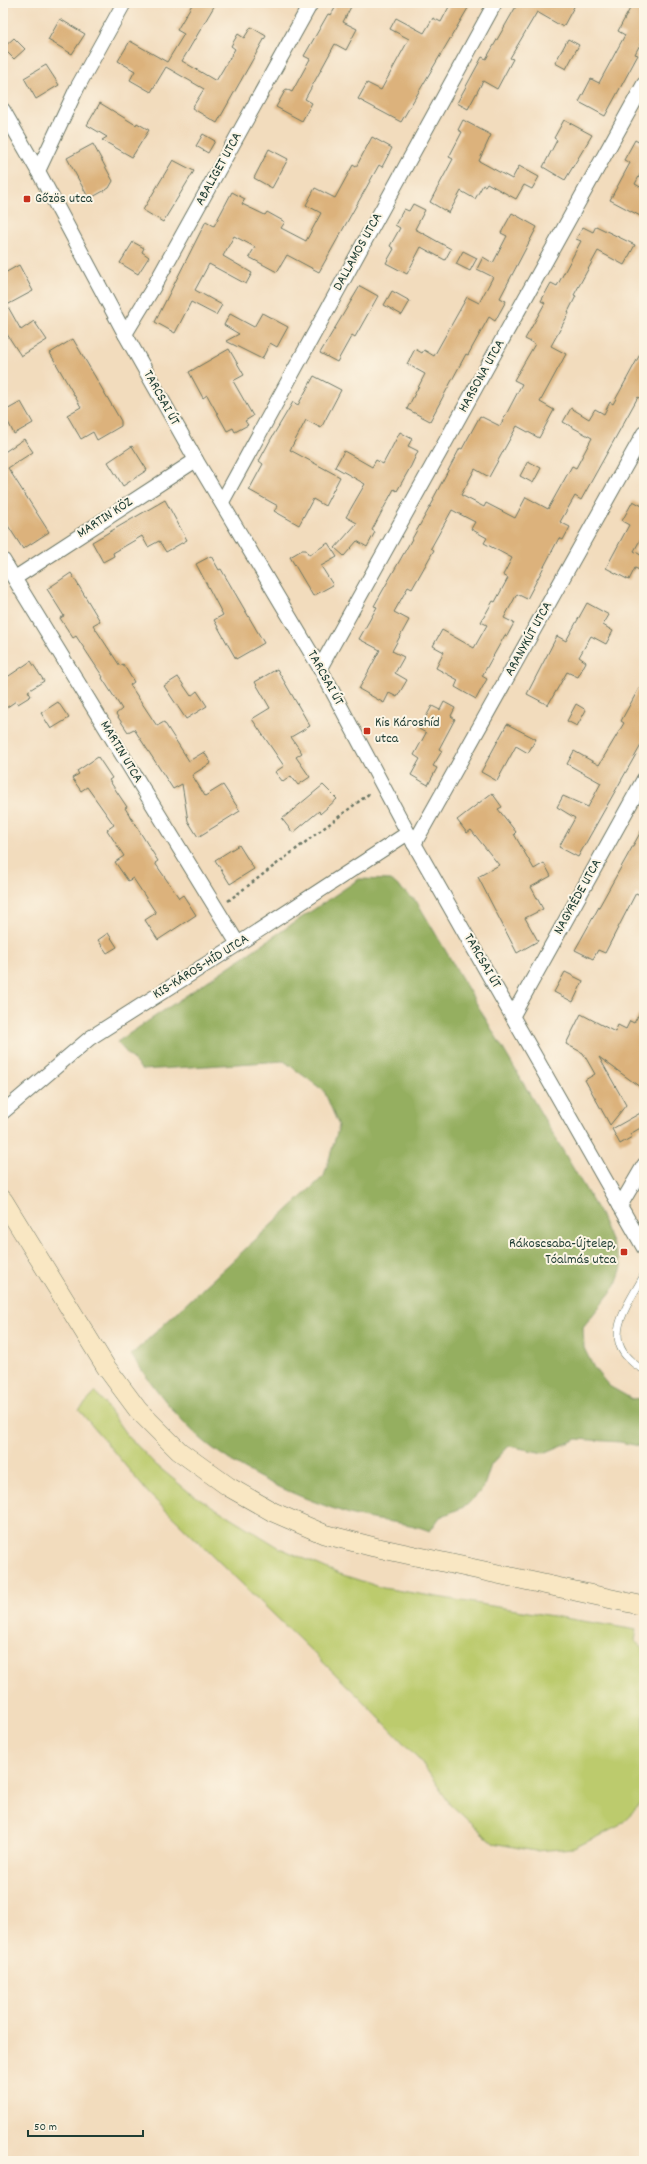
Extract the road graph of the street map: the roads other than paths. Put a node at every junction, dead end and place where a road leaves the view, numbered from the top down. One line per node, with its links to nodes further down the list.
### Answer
1 (124, 3): 6 (street)
2 (311, 3): 7 (street, ABALIGET UTCA)
3 (495, 3): 10 (street, DALLAMOS UTCA)
4 (644, 84): 13 (street, HARSONA UTCA)
5 (3, 110): 6 (street, TARCSAI ÚT)
6 (38, 171): 7 (street, TARCSAI ÚT)
7 (125, 334): 9 (street, TARCSAI ÚT)
8 (644, 433): 15 (street, ARANYKÚT UTCA)
9 (196, 460): 10 (street, TARCSAI ÚT); 12 (street, MARTIN KÖZ)
10 (222, 502): 13 (street, TARCSAI ÚT)
11 (3, 560): 12 (street, MARTIN UTCA)
12 (14, 578): 16 (street, MARTIN UTCA)
13 (320, 668): 15 (street, TARCSAI ÚT)
14 (644, 779): 17 (street, NAGYRÉDE UTCA)
15 (411, 839): 16 (street, KIS-KÁROS-HÍD UTCA); 17 (street, TARCSAI ÚT)
16 (238, 944): 18 (street, KIS-KÁROS-HÍD UTCA)
17 (513, 1015): 21 (street, TARCSAI ÚT)
18 (3, 1112)
19 (644, 1165): 21 (street)
20 (3, 1200): 25 (main road)
21 (620, 1206): 22 (street, TARCSAI ÚT)
22 (644, 1248)
23 (644, 1275): 24 (lane)
24 (644, 1369)
25 (644, 1606)

